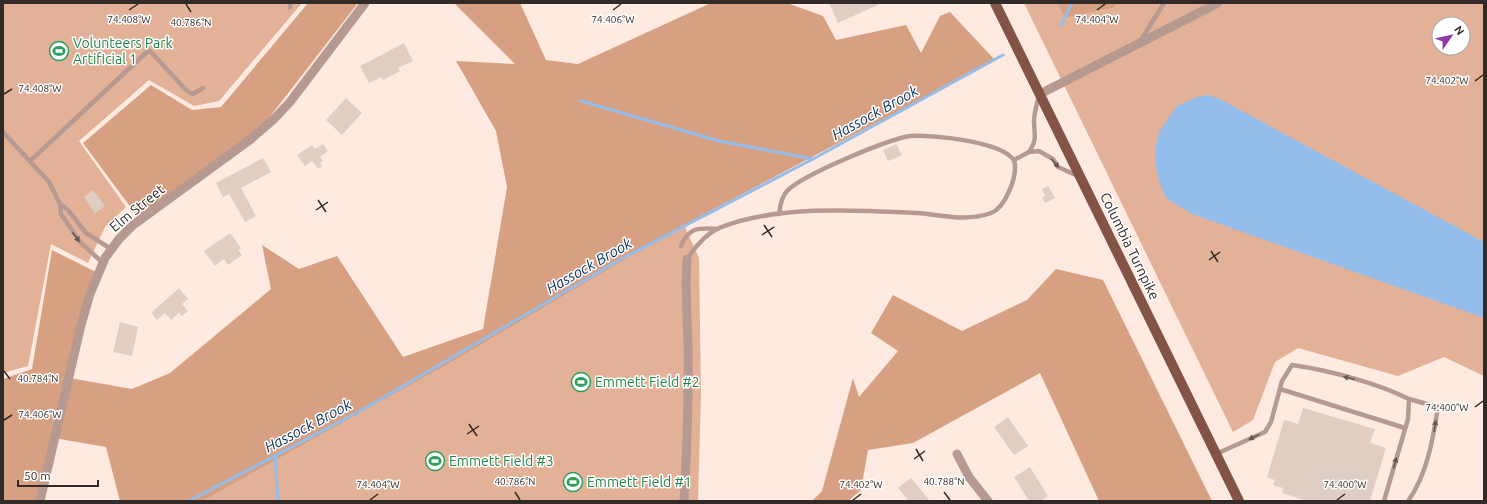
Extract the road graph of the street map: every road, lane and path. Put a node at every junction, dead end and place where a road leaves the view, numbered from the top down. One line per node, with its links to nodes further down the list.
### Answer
1 (365, 3): 17 (street, Elm Street)
2 (994, 3): 7 (main road, Columbia Turnpike)
3 (1164, 3): 5 (lane)
4 (1218, 3): 5 (street)
5 (1139, 43): 7 (street)
6 (203, 88): 11 (lane)
7 (1040, 94): 9 (lane); 12 (main road, Columbia Turnpike)
8 (3, 132): 11 (lane)
9 (1029, 152): 10 (lane); 12 (lane, one-way to 12)
10 (1014, 160): 14 (lane); 14 (lane)
11 (30, 161): 13 (lane)
12 (1081, 178): 24 (main road, Columbia Turnpike)
13 (60, 204): 17 (lane); 19 (lane, one-way to 19)
14 (779, 214): 15 (lane)
15 (718, 229): 16 (lane); 18 (lane)
16 (681, 246)
17 (111, 249): 19 (street, Elm Street)
18 (686, 260): 26 (street)
19 (103, 263): 25 (street, Elm Street)
20 (1280, 389): 21 (lane, one-way to 20); 22 (lane); 24 (lane, one-way to 24)
21 (1409, 399): 22 (lane); 30 (lane, one-way to 21)
22 (1405, 428): 29 (lane, one-way to 22)
23 (957, 454): 27 (street)
24 (1216, 454): 28 (main road, Columbia Turnpike)
25 (40, 501)
26 (684, 501)
27 (988, 501)
28 (1238, 501)
29 (1384, 501)
30 (1408, 501)

